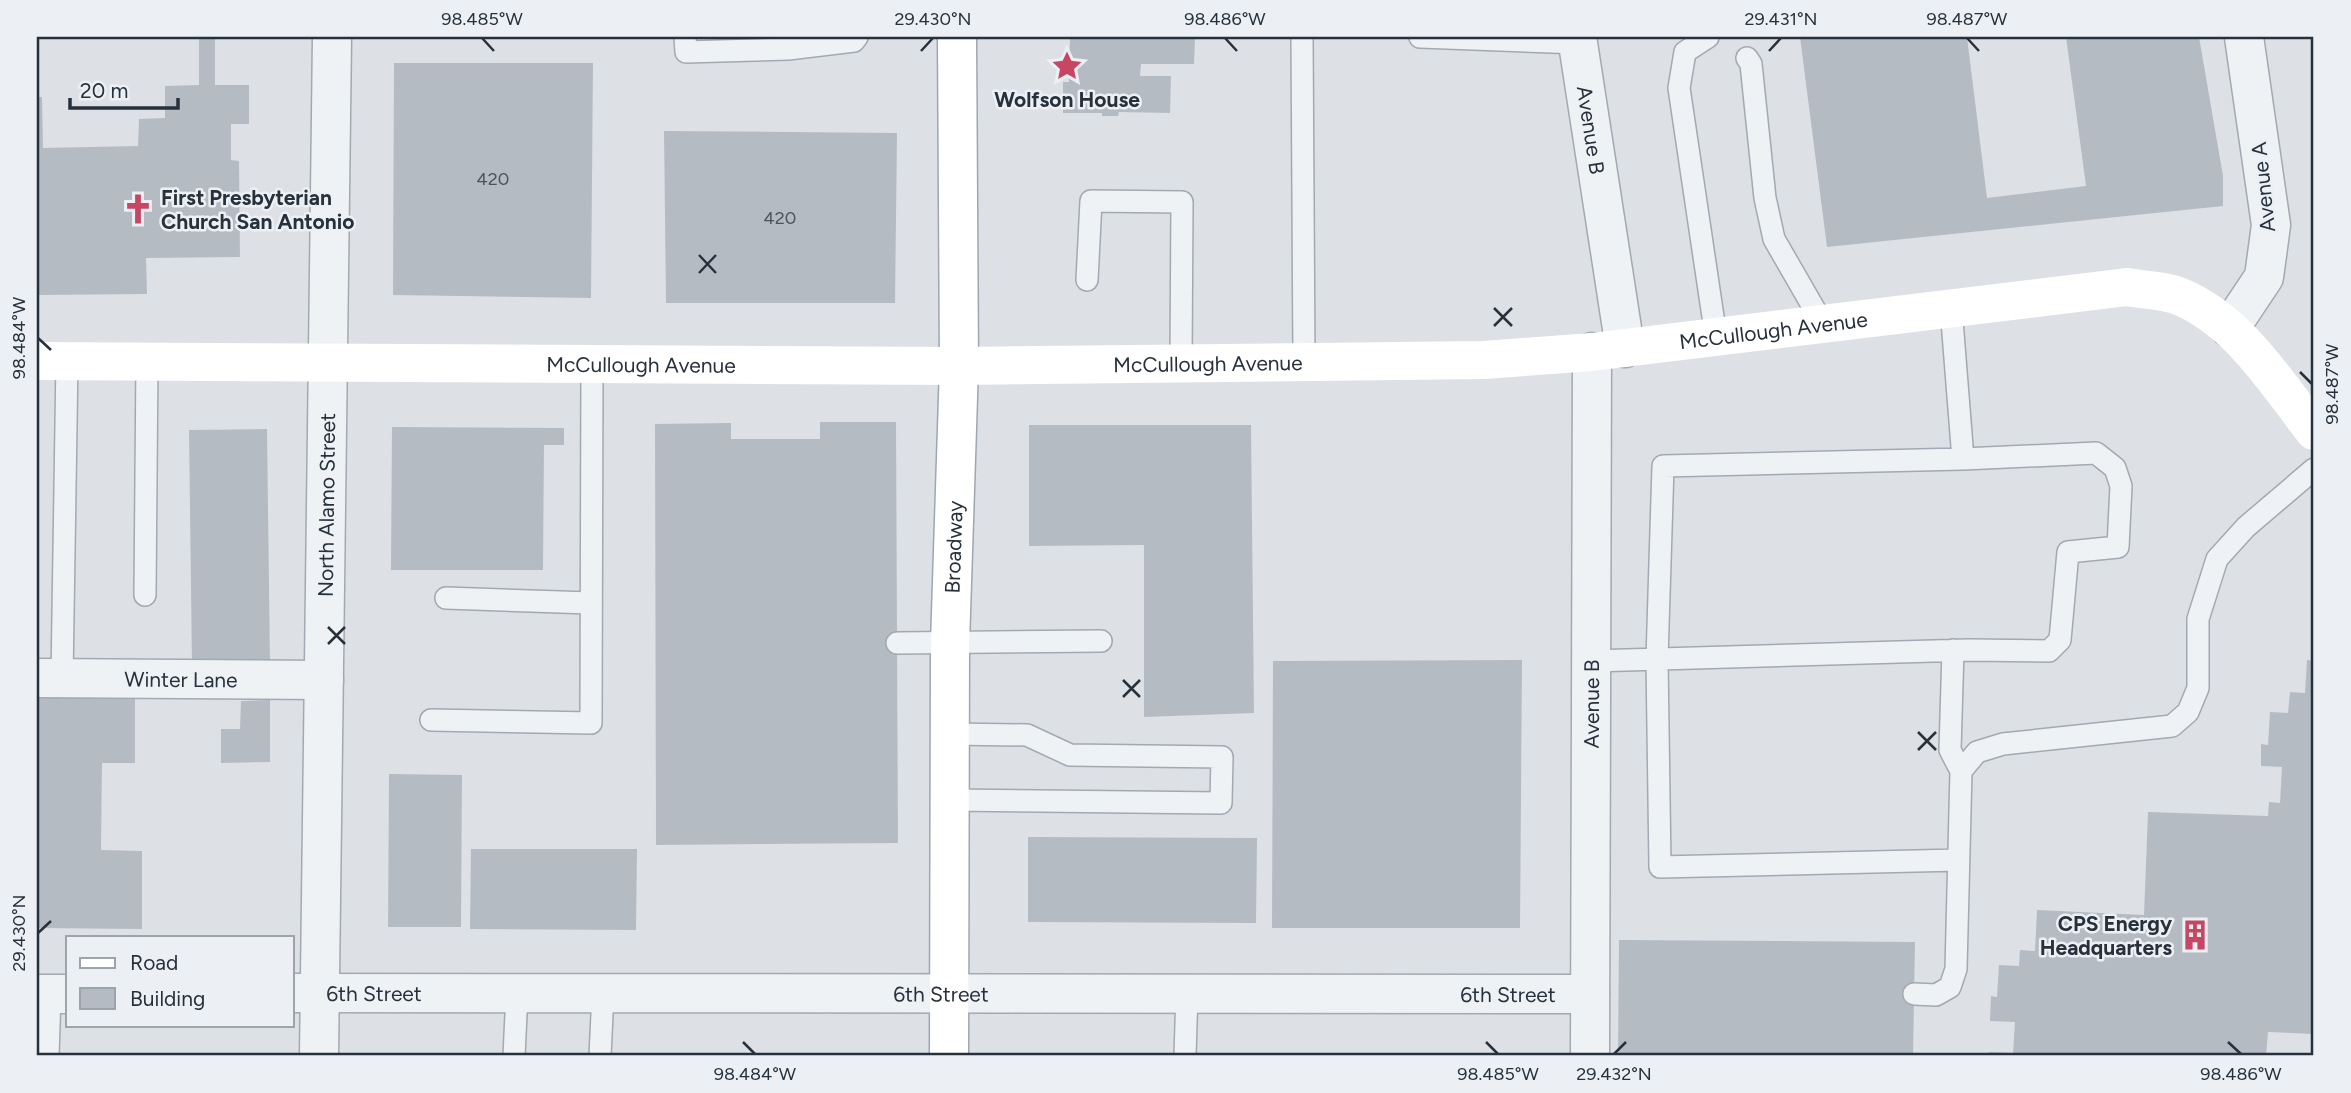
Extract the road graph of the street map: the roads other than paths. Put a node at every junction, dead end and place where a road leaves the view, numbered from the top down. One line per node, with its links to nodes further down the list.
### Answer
1 (332, 37): 20 (street, North Alamo Street)
2 (685, 37): 3 (lane)
3 (858, 37)
4 (957, 37): 23 (main road, Broadway)
5 (1302, 37): 19 (lane)
6 (1420, 37): 9 (lane)
7 (1708, 37): 15 (lane)
8 (2244, 37): 14 (street, Avenue A)
9 (1578, 40): 16 (street, Avenue B)
10 (1747, 58): 13 (lane)
11 (1087, 280): 21 (lane)
12 (1951, 308): 13 (main road, McCullough Avenue); 14 (main road, McCullough Avenue); 25 (lane)
13 (1823, 324): 15 (main road, McCullough Avenue)
14 (2230, 328): 24 (main road, McCullough Avenue)
15 (1716, 337): 16 (main road, McCullough Avenue)
16 (1609, 350): 19 (main road, McCullough Avenue); 35 (street, Avenue B)
17 (52, 360): 18 (main road, McCullough Avenue); 36 (lane)
18 (147, 360): 20 (main road, McCullough Avenue); 27 (lane)
19 (1304, 361): 21 (main road, McCullough Avenue)
20 (328, 362): 22 (main road, McCullough Avenue); 37 (street, North Alamo Street)
21 (1181, 362): 23 (main road, McCullough Avenue)
22 (592, 364): 23 (main road, McCullough Avenue); 29 (lane)
23 (960, 366): 32 (main road, Broadway)
24 (2314, 431)
25 (1963, 459): 33 (lane); 34 (lane)
26 (2314, 469): 40 (lane)
27 (145, 595)
28 (446, 598): 29 (lane)
29 (590, 603): 38 (lane)
30 (1101, 641): 32 (lane)
31 (897, 643): 32 (lane)
32 (950, 644): 39 (main road, Broadway)
33 (1953, 650): 34 (lane); 40 (lane)
34 (1657, 659): 35 (lane); 42 (lane)
35 (1592, 661): 49 (street, Avenue B)
36 (49, 678): 37 (street, Winter Lane)
37 (324, 680): 44 (street, North Alamo Street)
38 (431, 720)
39 (950, 734): 41 (main road, Broadway); 41 (lane)
40 (1961, 771): 42 (lane)
41 (950, 800): 47 (main road, Broadway)
42 (1958, 860): 50 (lane)
43 (1187, 992): 47 (street, 6th Street); 49 (street, 6th Street); 56 (lane)
44 (306, 993): 45 (street, 6th Street); 52 (street, North Alamo Street)
45 (517, 993): 46 (street, 6th Street); 53 (lane)
46 (603, 993): 47 (street, 6th Street); 54 (lane)
47 (950, 993): 55 (main road, Broadway)
48 (52, 994): 51 (lane)
49 (1590, 994): 57 (street, Avenue B)
50 (1914, 994)
51 (48, 1056)
52 (319, 1056)
53 (514, 1056)
54 (600, 1056)
55 (949, 1056)
56 (1185, 1056)
57 (1590, 1056)

